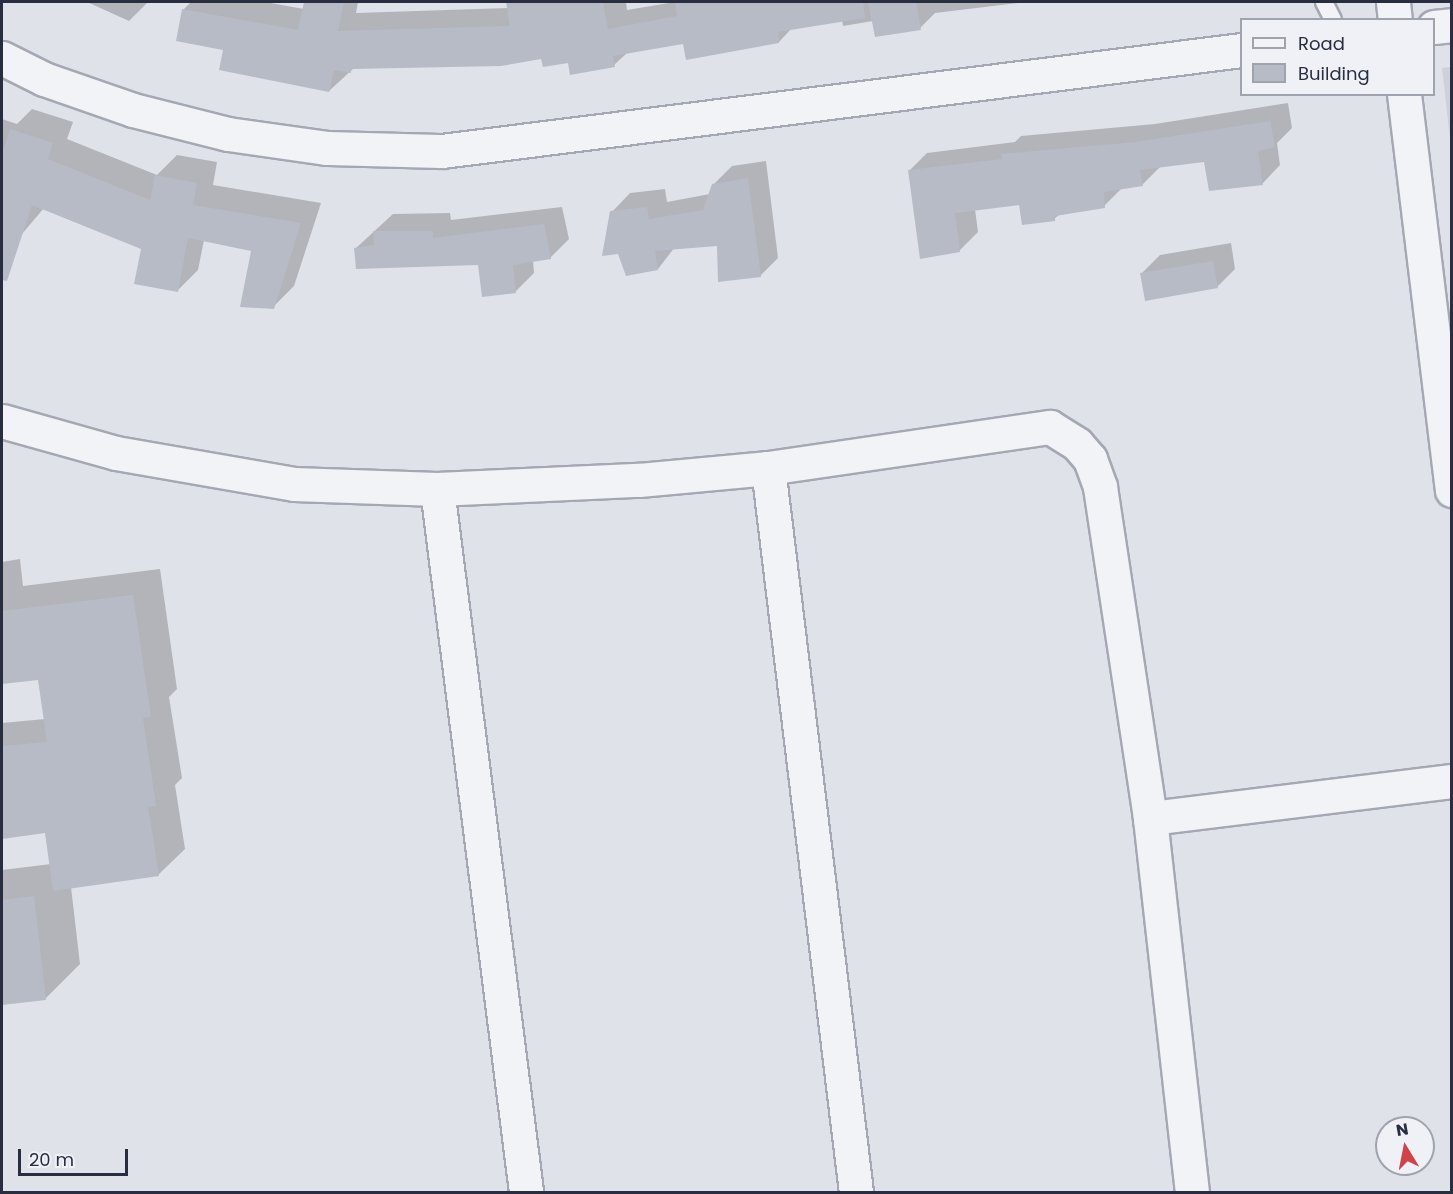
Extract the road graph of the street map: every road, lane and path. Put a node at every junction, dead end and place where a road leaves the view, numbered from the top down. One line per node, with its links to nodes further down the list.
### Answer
1 (1324, 2): 3 (lane)
2 (1393, 2): 4 (street)
3 (1332, 18)
4 (1395, 18)
5 (1452, 25): 6 (street)
6 (1435, 27)
7 (1240, 50): 8 (street)
8 (2, 58)
9 (1404, 96): 11 (street)
10 (2, 421): 13 (street)
11 (1448, 430): 14 (street)
12 (768, 468): 13 (street); 16 (street); 18 (street)
13 (437, 489): 17 (street)
14 (1452, 490)
15 (1452, 781): 16 (street)
16 (1150, 818): 19 (street)
17 (526, 1192)
18 (856, 1192)
19 (1192, 1192)

